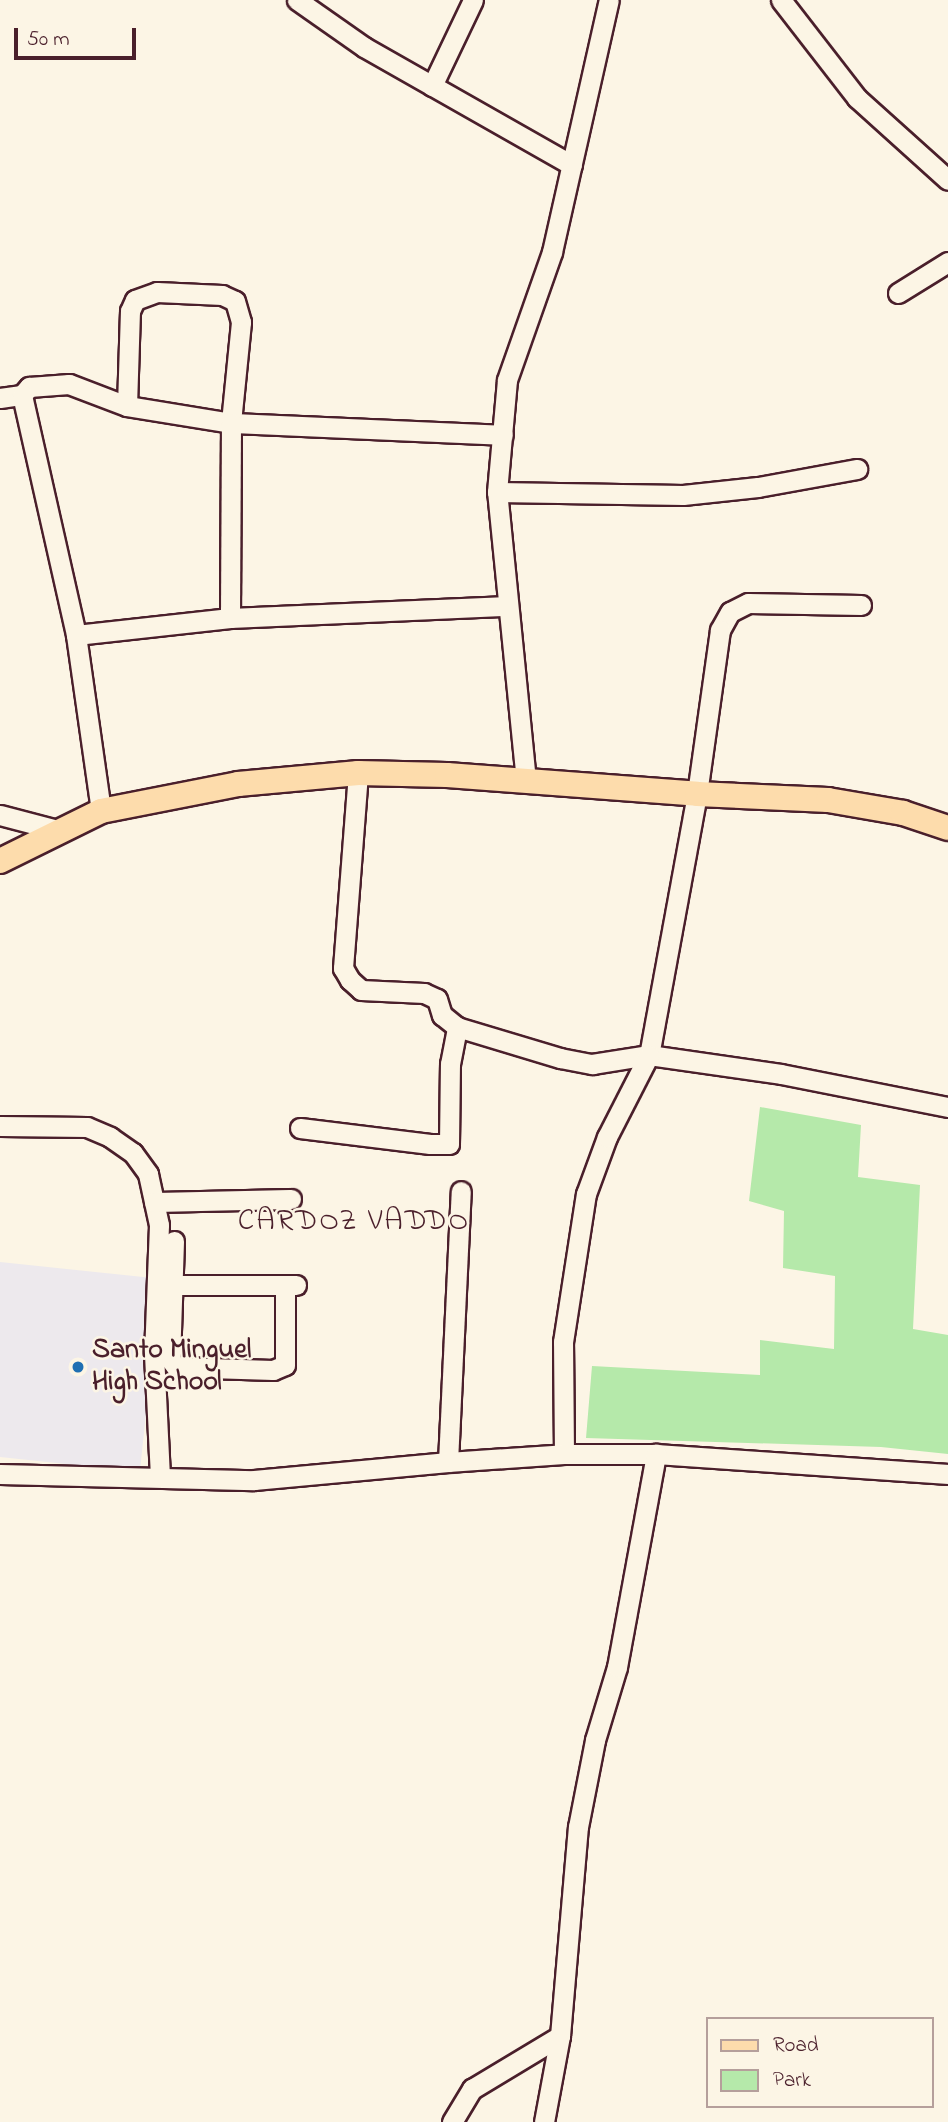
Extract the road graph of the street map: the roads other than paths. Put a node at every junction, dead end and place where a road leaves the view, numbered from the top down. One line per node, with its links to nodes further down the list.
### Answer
1 (297, 0): 5 (street)
2 (473, 0): 5 (street)
3 (609, 0): 6 (street)
4 (782, 0): 7 (street)
5 (432, 86): 6 (street)
6 (572, 165): 14 (street)
7 (948, 180)
8 (948, 262): 9 (street)
9 (898, 293)
10 (22, 395): 11 (street); 12 (street); 20 (street)
11 (0, 398)
12 (127, 406): 13 (street); 13 (street)
13 (231, 423): 14 (street); 19 (street)
14 (503, 435): 16 (street)
15 (857, 469): 16 (street)
16 (497, 492): 18 (street)
17 (861, 605): 23 (street)
18 (508, 606): 19 (street); 22 (street)
19 (230, 618): 20 (street)
20 (76, 635): 24 (street)
21 (358, 774): 22 (main road); 24 (main road); 29 (street)
22 (526, 781): 23 (main road)
23 (697, 794): 26 (main road); 30 (street)
24 (101, 811): 27 (main road)
25 (0, 815): 27 (street)
26 (948, 828)
27 (61, 831): 28 (main road)
28 (0, 861)
29 (457, 1027): 30 (street); 33 (street)
30 (649, 1055): 31 (street); 39 (street)
31 (948, 1107)
32 (0, 1126): 36 (street)
33 (300, 1128)
34 (461, 1191): 41 (street)
35 (291, 1199): 36 (street)
36 (154, 1202): 38 (street)
37 (174, 1241): 38 (street)
38 (165, 1285): 38 (street); 44 (street)
39 (565, 1454): 40 (street); 41 (street)
40 (656, 1454): 43 (street); 45 (street)
41 (448, 1462): 44 (street)
42 (0, 1474): 44 (street)
43 (948, 1474)
44 (160, 1476)
45 (560, 2036): 46 (street); 47 (street)
46 (452, 2122)
47 (544, 2122)

